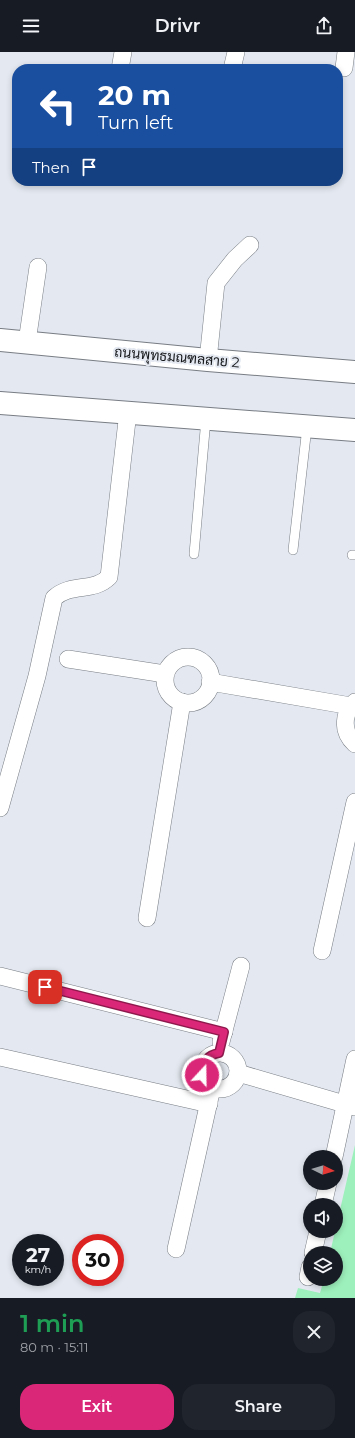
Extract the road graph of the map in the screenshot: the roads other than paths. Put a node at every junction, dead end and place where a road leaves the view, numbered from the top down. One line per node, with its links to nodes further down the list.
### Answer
1 (123, 52): 3 (street)
2 (236, 52): 4 (street)
3 (121, 64)
4 (233, 64)
5 (250, 245): 9 (street)
6 (38, 267): 8 (street)
7 (0, 340): 8 (main road, ถนนพุทธมณฑลสาย 2)
8 (27, 342): 9 (main road, ถนนพุทธมณฑลสาย 2)
9 (208, 360): 10 (main road, ถนนพุทธมณฑลสาย 2)
10 (355, 372)
11 (0, 403): 12 (main road)
12 (128, 412): 13 (main road); 25 (street)
13 (206, 418): 14 (main road); 17 (lane)
14 (307, 427): 15 (main road); 16 (lane)
15 (355, 430)
16 (293, 550)
17 (194, 554)
18 (68, 659): 19 (street)
19 (165, 674): 20 (street); 21 (street)
20 (210, 682): 21 (street); 22 (street)
21 (182, 702): 26 (street)
22 (353, 704): 23 (street)
23 (355, 744)
24 (355, 802): 27 (street)
25 (0, 808)
26 (147, 918)
27 (322, 951)
28 (241, 966): 30 (street)
29 (0, 976): 30 (street)
30 (224, 1032): 31 (street)
31 (219, 1053): 34 (street); 35 (street)
32 (0, 1057): 35 (street)
33 (355, 1059): 36 (street)
34 (238, 1073): 35 (street); 36 (street)
35 (210, 1096): 38 (street)
36 (350, 1106): 37 (street)
37 (336, 1150)
38 (176, 1249)

